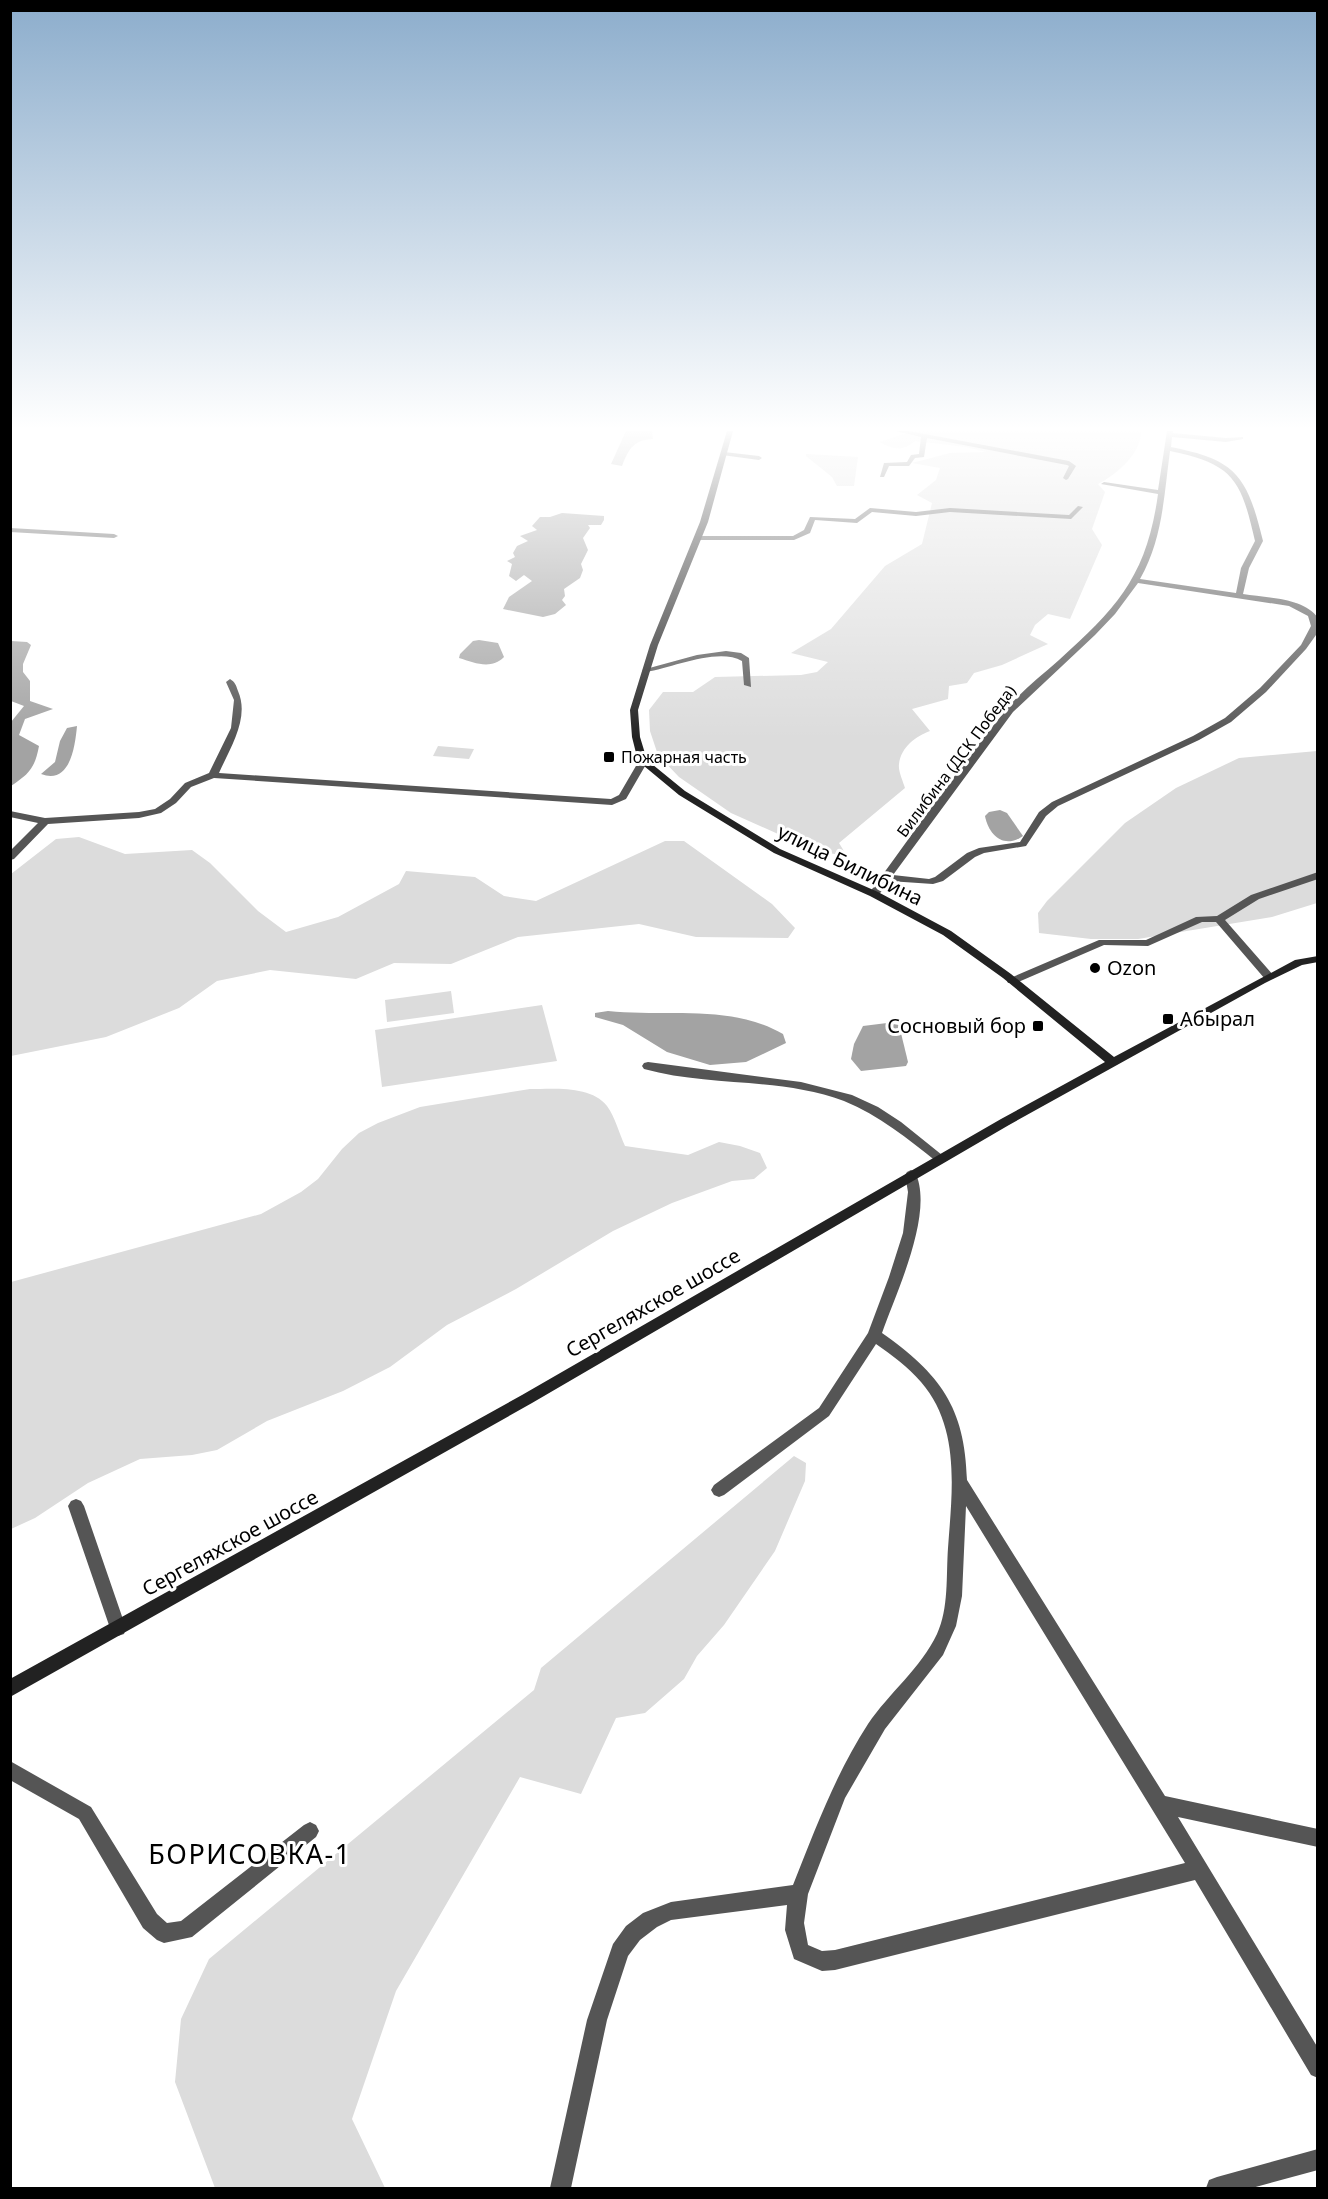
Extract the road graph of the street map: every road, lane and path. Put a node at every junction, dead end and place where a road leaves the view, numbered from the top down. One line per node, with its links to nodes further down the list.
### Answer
1 (73, 534): 6 (street)
2 (699, 534): 7 (main road)
3 (802, 534): 7 (street)
4 (1154, 534): 8 (street, Билибина (ДСК Победа))
5 (1257, 534): 9 (street)
6 (114, 536)
7 (698, 538): 10 (main road)
8 (1135, 580): 9 (street); 19 (street, Билибина (ДСК Победа))
9 (1239, 596): 19 (street)
10 (646, 670): 12 (street); 13 (main road)
11 (230, 682): 14 (street)
12 (748, 685)
13 (643, 761): 14 (street); 20 (main road, улица Билибина)
14 (213, 775): 16 (street)
15 (10, 814): 16 (street)
16 (45, 821): 17 (street)
17 (10, 857)
18 (1317, 874): 21 (street)
19 (888, 878): 20 (street, Билибина (ДСК Победа))
20 (874, 894): 24 (main road, улица Билибина)
21 (1219, 919): 23 (street); 24 (street)
22 (1317, 958): 23 (main road, Сергеляхское шоссе)
23 (1269, 977): 25 (main road, Сергеляхское шоссе)
24 (1012, 981): 25 (main road, улица Билибина)
25 (1113, 1062): 27 (main road, Сергеляхское шоссе)
26 (648, 1066): 27 (street)
27 (941, 1159): 28 (main road, Сергеляхское шоссе)
28 (911, 1175): 29 (street); 33 (main road, Сергеляхское шоссе)
29 (874, 1335): 30 (street); 31 (street)
30 (961, 1484): 36 (street); 40 (street)
31 (719, 1490)
32 (76, 1506): 33 (street)
33 (118, 1628): 34 (main road, Сергеляхское шоссе)
34 (10, 1689)
35 (10, 1770): 37 (street)
36 (1160, 1804): 38 (street); 39 (street)
37 (310, 1831)
38 (1317, 1838)
39 (1200, 1869): 40 (street); 41 (street)
40 (800, 1894): 43 (street)
41 (1317, 2068)
42 (1317, 2159): 44 (street)
43 (560, 2188)
44 (1217, 2188)

